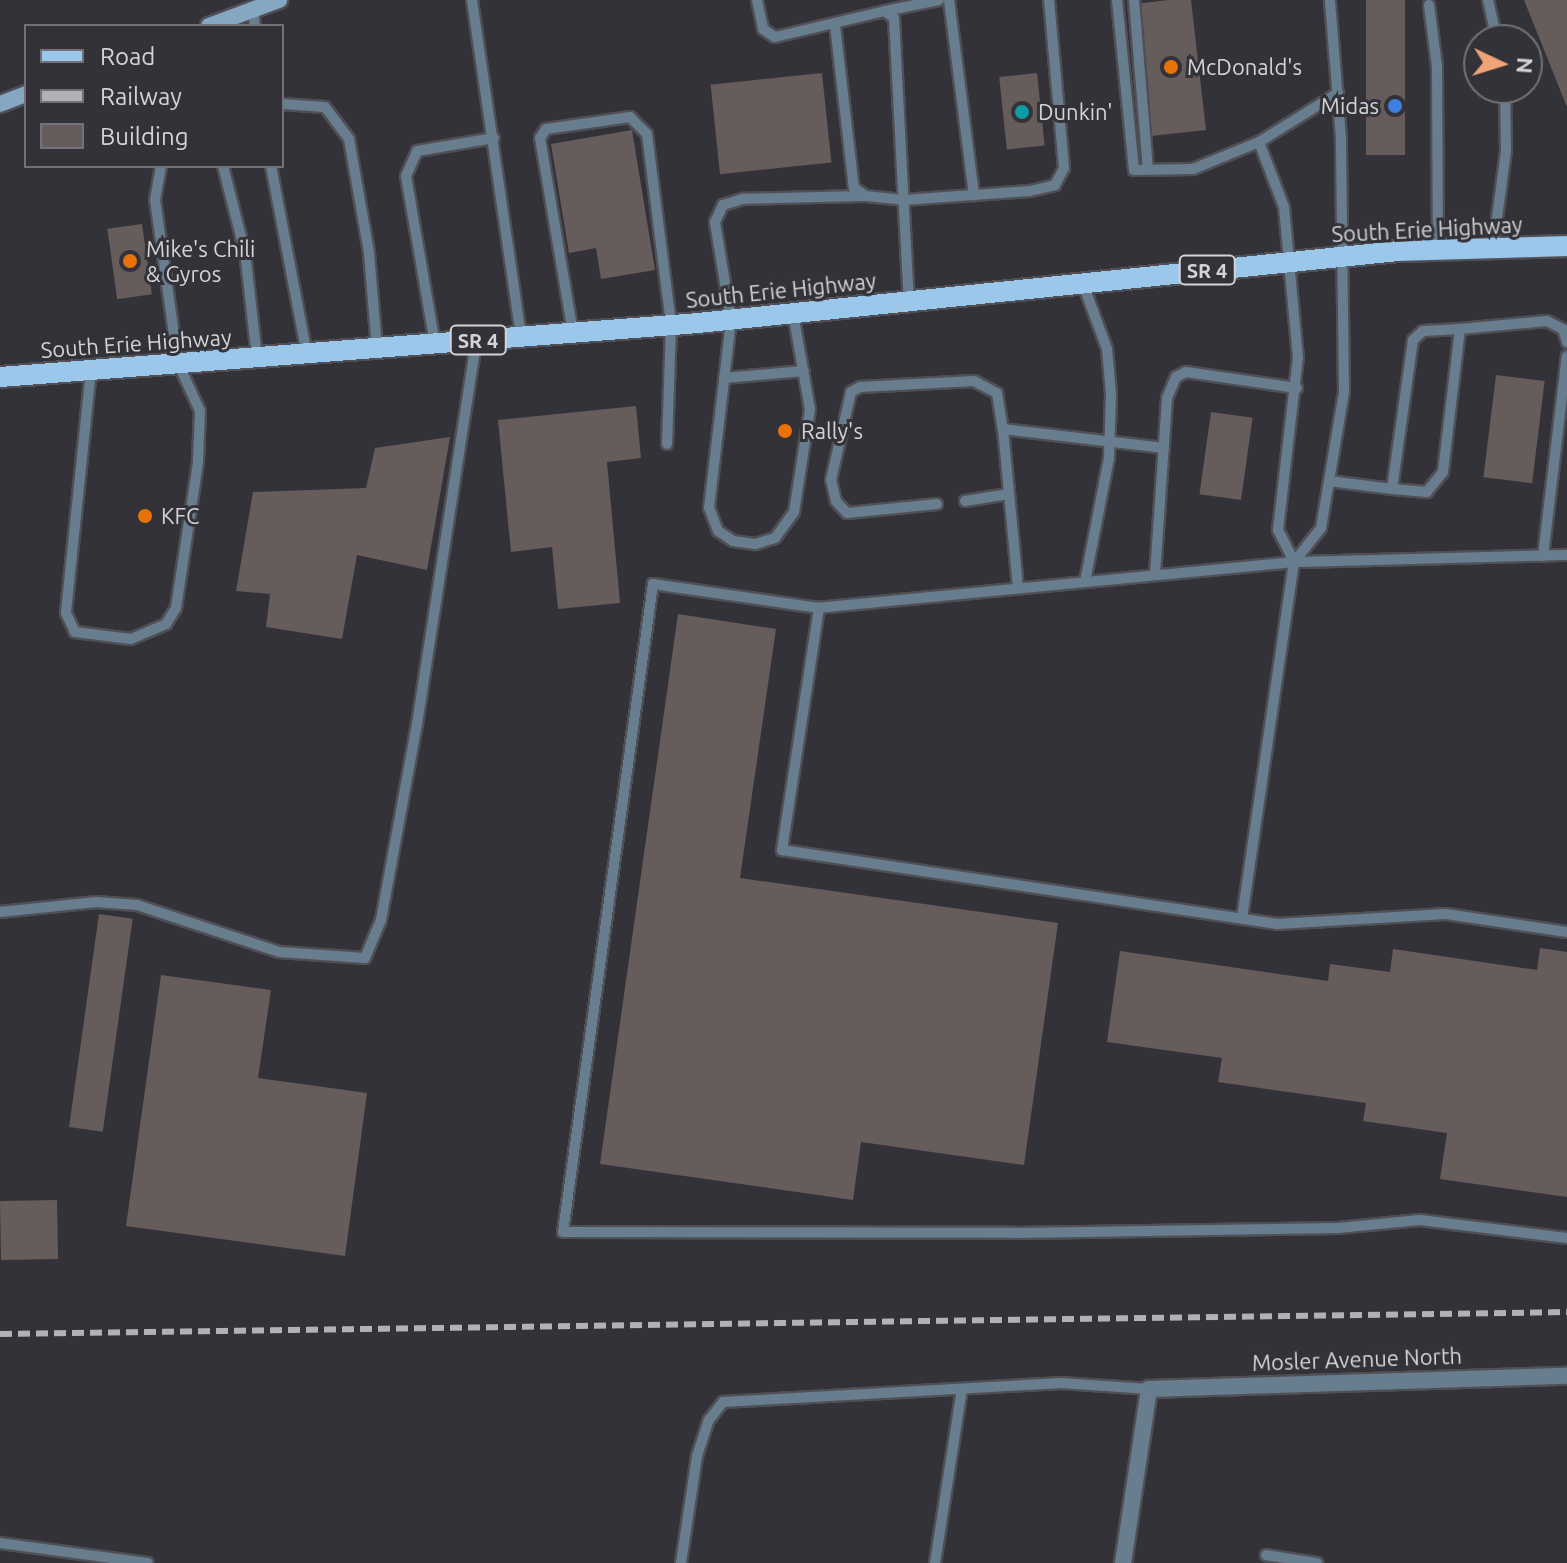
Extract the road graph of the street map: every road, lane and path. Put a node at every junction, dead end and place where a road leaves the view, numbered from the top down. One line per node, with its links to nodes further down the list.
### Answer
1 (279, 0): 13 (street)
2 (472, 0): 22 (lane)
3 (757, 0): 16 (lane)
4 (939, 0): 12 (lane)
5 (949, 0): 28 (lane)
6 (1049, 0): 28 (lane)
7 (1117, 0): 27 (lane)
8 (1134, 0): 27 (lane)
9 (1330, 0): 17 (lane)
10 (1488, 0): 15 (lane)
11 (1429, 5): 33 (lane)
12 (885, 11): 16 (lane); 30 (lane)
13 (249, 12): 14 (street)
14 (215, 24)
15 (1493, 24)
16 (835, 25): 29 (lane)
17 (1338, 93): 23 (lane); 34 (lane)
18 (24, 95): 19 (street)
19 (0, 104)
20 (284, 104): 47 (lane)
21 (1505, 104): 32 (lane)
22 (494, 138): 43 (lane); 46 (lane)
23 (1259, 142): 27 (lane); 35 (lane)
24 (161, 168): 51 (lane)
25 (224, 168): 50 (lane)
26 (271, 168): 48 (lane)
27 (1148, 169)
28 (974, 195): 30 (lane)
29 (866, 196): 30 (lane); 39 (lane)
30 (903, 200): 37 (lane)
31 (1567, 246): 32 (main road, South Erie Highway / SR 4)
32 (1493, 248): 33 (main road, South Erie Highway / SR 4)
33 (1438, 250): 34 (main road, South Erie Highway / SR 4)
34 (1340, 257): 35 (main road, South Erie Highway / SR 4); 62 (lane)
35 (1286, 262): 36 (main road, South Erie Highway / SR 4); 56 (lane)
36 (1083, 284): 37 (main road, South Erie Highway / SR 4); 59 (lane)
37 (909, 302): 38 (main road, South Erie Highway / SR 4)
38 (793, 313): 39 (main road, South Erie Highway / SR 4); 53 (lane)
39 (731, 320): 40 (main road, South Erie Highway / SR 4); 55 (lane)
40 (671, 325): 42 (main road, South Erie Highway / SR 4); 42 (lane); 60 (lane)
41 (1460, 329): 45 (lane); 63 (lane); 63 (lane)
42 (573, 333): 43 (main road, South Erie Highway / SR 4)
43 (521, 337): 44 (main road, South Erie Highway / SR 4)
44 (476, 341): 46 (main road, South Erie Highway / SR 4); 74 (lane)
45 (1567, 342)
46 (435, 344): 47 (main road, South Erie Highway / SR 4)
47 (377, 348): 48 (main road, South Erie Highway / SR 4)
48 (307, 354): 50 (main road, South Erie Highway / SR 4)
49 (1567, 356): 57 (lane)
50 (257, 358): 51 (main road, South Erie Highway / SR 4)
51 (178, 363): 52 (main road, South Erie Highway / SR 4); 52 (lane)
52 (91, 370): 54 (main road, South Erie Highway / SR 4)
53 (804, 371): 55 (lane); 55 (lane)
54 (0, 377)
55 (724, 378)
56 (1297, 388): 61 (lane); 69 (lane)
57 (1564, 406): 68 (lane)
58 (1003, 429): 59 (lane); 64 (lane); 66 (lane)
59 (1110, 443): 61 (lane); 71 (lane)
60 (667, 444)
61 (1164, 448): 70 (lane)
62 (1329, 481): 63 (lane); 69 (lane)
63 (1392, 489)
64 (1008, 494): 65 (lane); 72 (lane)
65 (965, 501)
66 (937, 504)
67 (1567, 555): 68 (lane)
68 (1543, 556): 69 (lane)
69 (1294, 562): 70 (lane); 75 (lane)
70 (1155, 575): 71 (lane)
71 (1085, 582): 72 (lane)
72 (1018, 588): 73 (lane)
73 (819, 608): 75 (lane); 77 (lane)
74 (0, 912)
75 (1242, 918): 76 (lane)
76 (1567, 932)
77 (1567, 1238)
78 (1567, 1376): 80 (street, Mosler Avenue North)
79 (962, 1389): 80 (lane); 84 (lane); 85 (lane)
80 (1149, 1389): 86 (street)
81 (0, 1543): 83 (lane)
82 (1266, 1555): 87 (lane)
83 (148, 1563)
84 (681, 1563)
85 (935, 1563)
86 (1123, 1563)
87 (1317, 1563)

